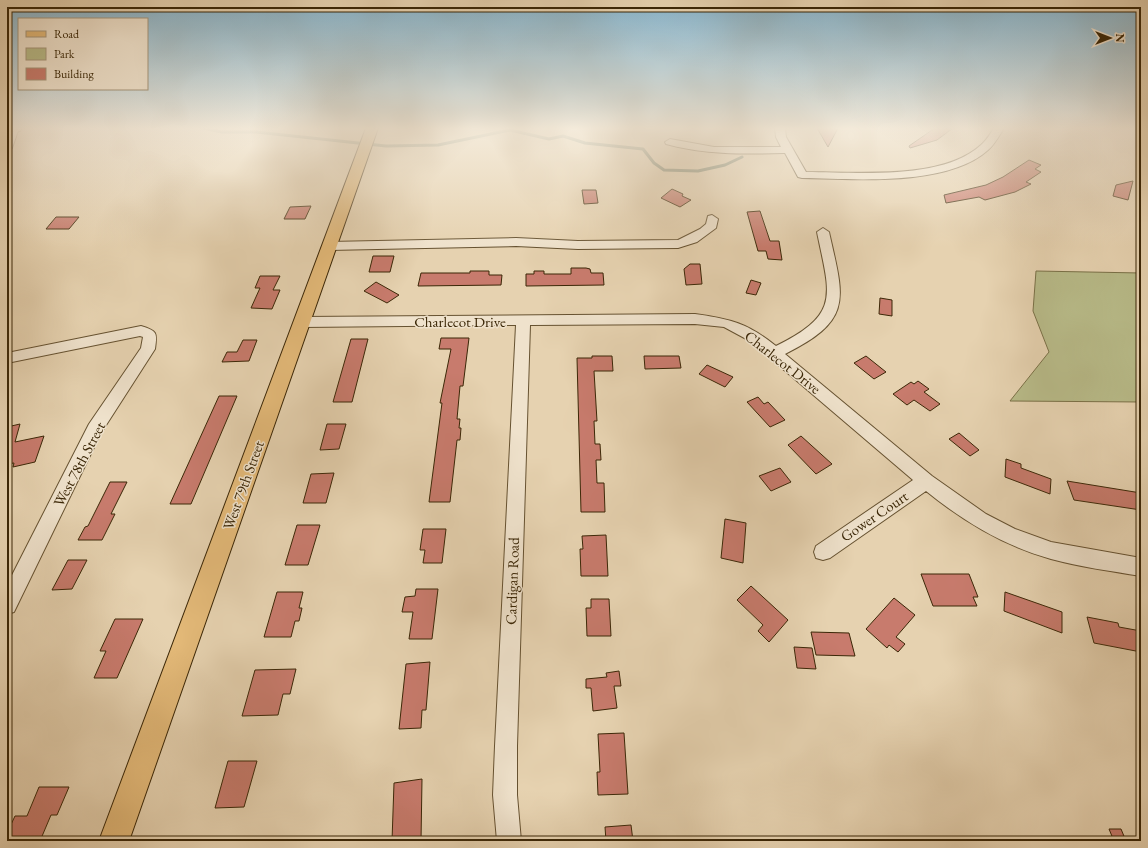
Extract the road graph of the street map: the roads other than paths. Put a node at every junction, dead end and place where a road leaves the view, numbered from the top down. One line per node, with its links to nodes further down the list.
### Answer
1 (358, 168): 6 (main road, West 79th Street)
2 (798, 168): 3 (street)
3 (944, 168)
4 (712, 219): 6 (street)
5 (823, 232): 9 (street)
6 (330, 246): 8 (main road, West 79th Street)
7 (523, 320): 8 (street, Charlecot Drive); 9 (street, Charlecot Drive); 16 (street, Cardigan Road)
8 (302, 322): 15 (main road, West 79th Street)
9 (775, 353): 11 (street, Charlecot Drive)
10 (7, 358): 14 (street, West 78th Street)
11 (926, 481): 12 (street, Gower Court); 13 (street, Charlecot Drive)
12 (823, 552)
13 (1141, 567)
14 (7, 605)
15 (114, 841)
16 (509, 841)

